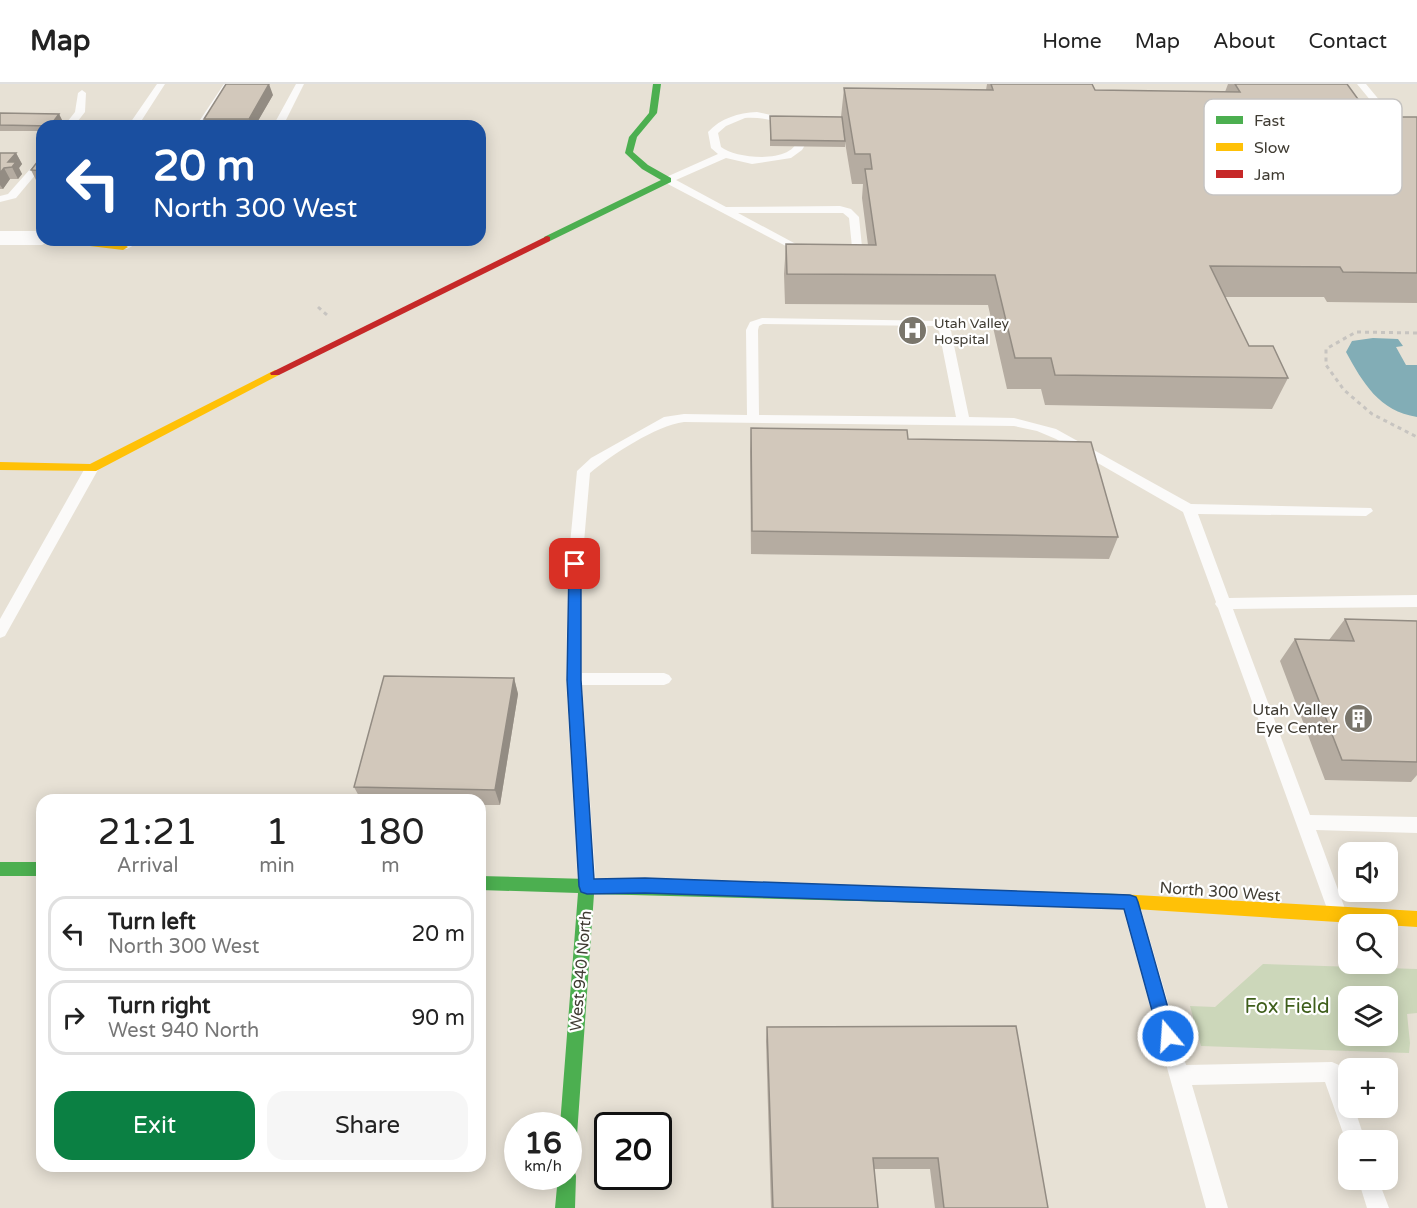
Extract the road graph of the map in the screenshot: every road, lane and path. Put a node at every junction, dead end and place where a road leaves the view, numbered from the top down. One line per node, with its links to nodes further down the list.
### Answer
1 (161, 84): 9 (lane)
2 (228, 84): 10 (lane)
3 (300, 84): 11 (lane)
4 (657, 84): 16 (street)
5 (1361, 84): 7 (lane)
6 (82, 93): 8 (lane)
7 (1374, 99)
8 (74, 120)
9 (137, 120)
10 (205, 120)
11 (281, 120)
12 (1402, 130): 13 (lane)
13 (1416, 137)
14 (725, 155): 14 (lane); 16 (lane)
15 (36, 168): 17 (lane)
16 (668, 180): 18 (lane); 30 (street)
17 (0, 200)
18 (725, 210): 23 (lane); 24 (lane)
19 (0, 238): 20 (street)
20 (36, 238)
21 (115, 246): 22 (street)
22 (123, 247)
23 (812, 257)
24 (832, 262)
25 (1417, 333): 28 (path)
26 (753, 419): 27 (lane); 27 (lane); 37 (lane, West 940 North)
27 (963, 421): 31 (lane)
28 (1417, 437)
29 (0, 466): 30 (street)
30 (92, 468): 35 (lane)
31 (1189, 509): 32 (lane); 34 (lane)
32 (1366, 511)
33 (1417, 601): 34 (lane)
34 (1222, 604): 38 (lane)
35 (0, 632)
36 (664, 679): 37 (lane)
37 (574, 680): 43 (lane, West 940 North)
38 (1303, 822): 39 (lane); 45 (lane)
39 (1417, 825)
40 (0, 869): 41 (street)
41 (36, 869)
42 (486, 883): 43 (street, North 300 West)
43 (587, 886): 44 (street, North 300 West); 50 (street, West 940 North)
44 (1130, 902): 46 (street, North 300 West); 49 (lane)
45 (1338, 914)
46 (1338, 917)
47 (1398, 919): 48 (street, North 300 West)
48 (1417, 919)
49 (1180, 1075): 51 (lane); 55 (lane)
50 (570, 1112)
51 (1352, 1130)
52 (566, 1190): 54 (street)
53 (1372, 1190): 56 (lane)
54 (565, 1208)
55 (1217, 1208)
56 (1378, 1208)

